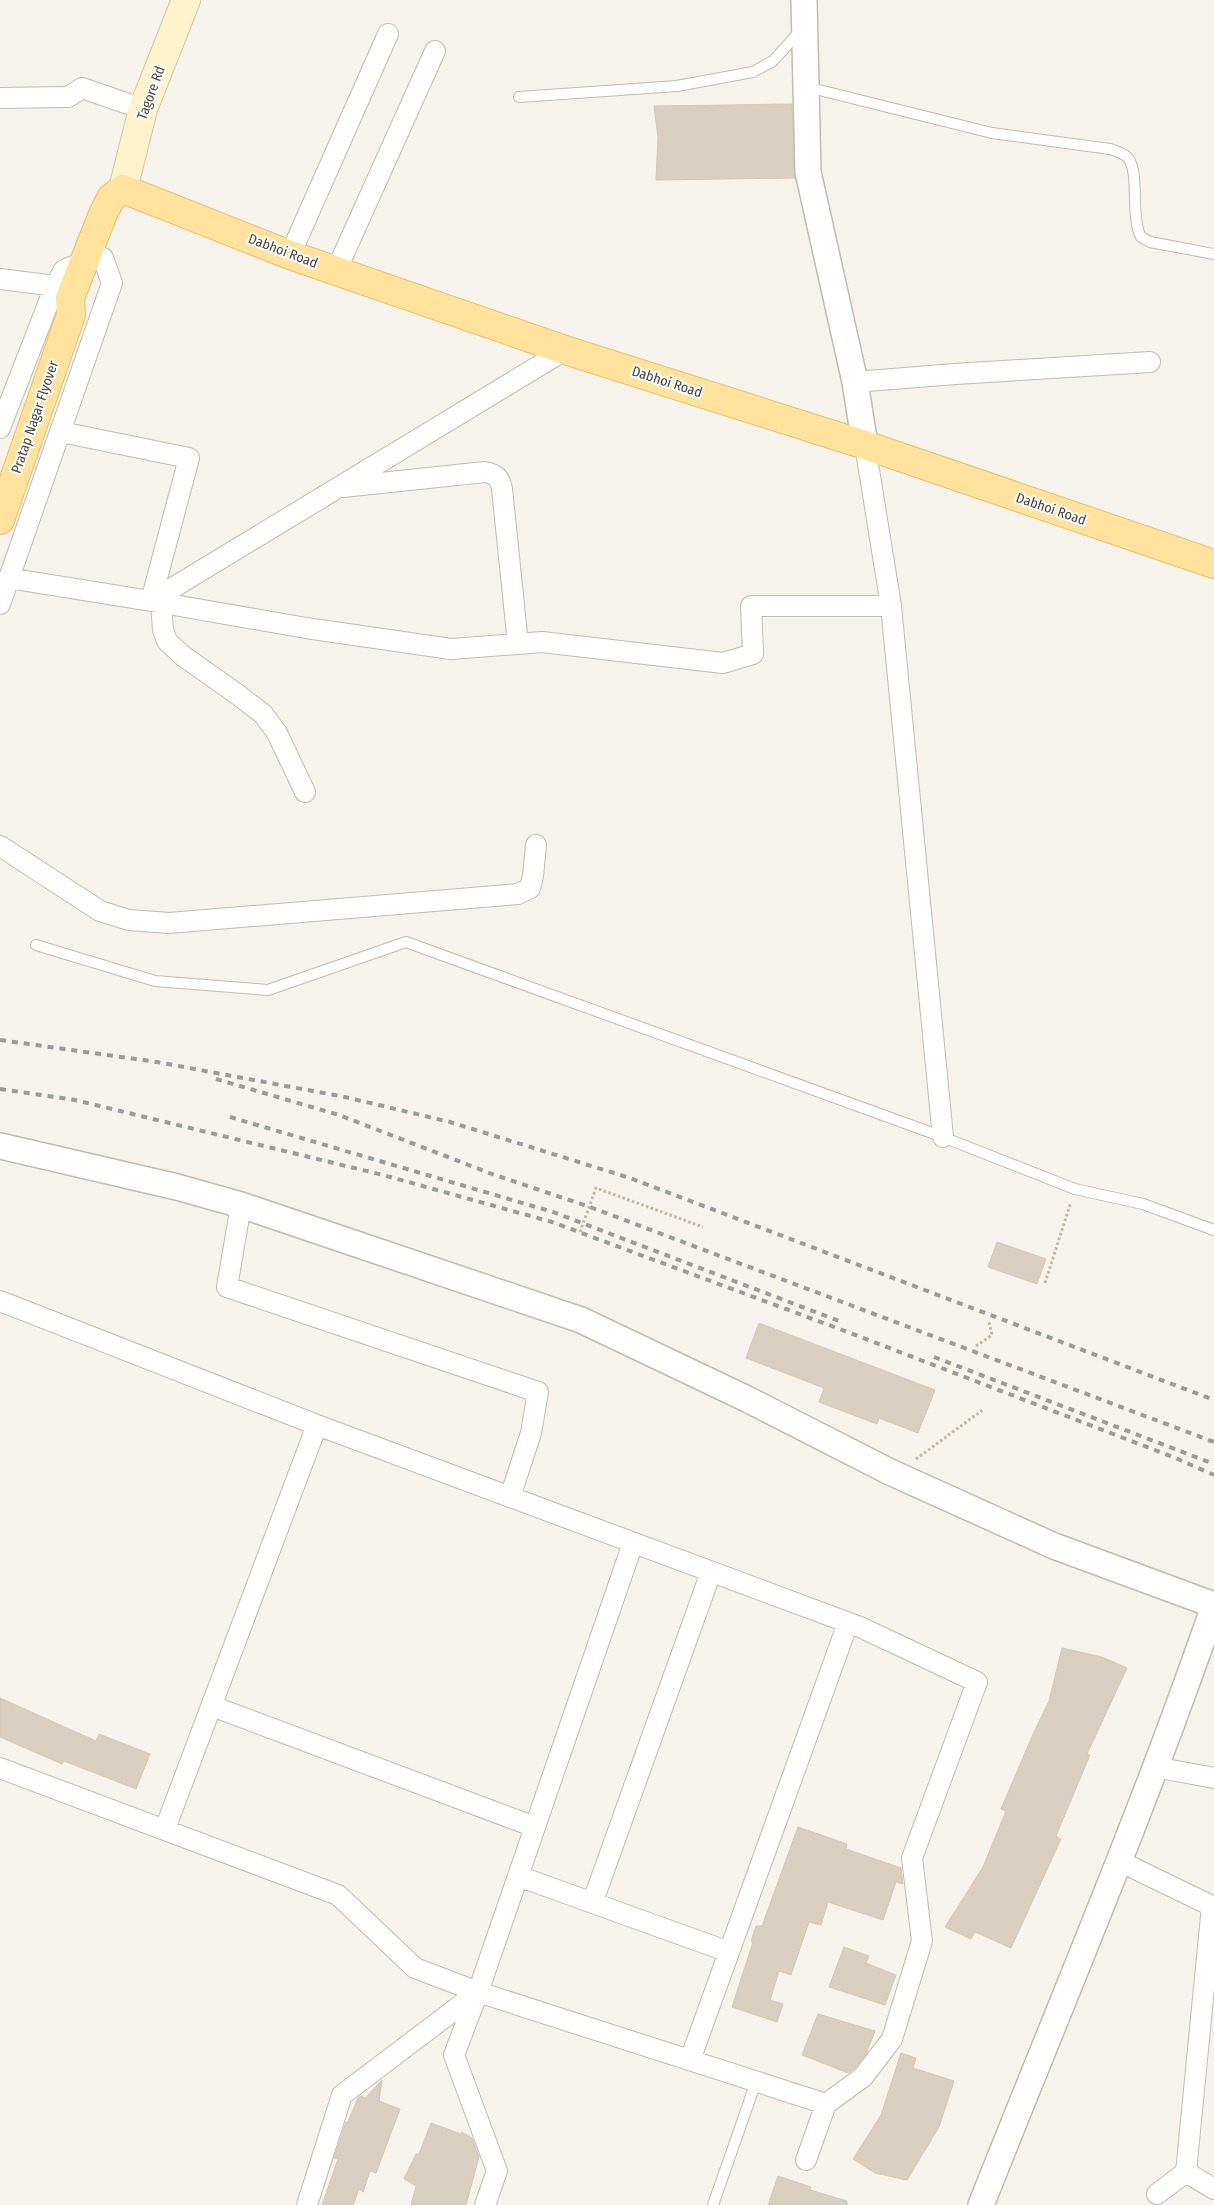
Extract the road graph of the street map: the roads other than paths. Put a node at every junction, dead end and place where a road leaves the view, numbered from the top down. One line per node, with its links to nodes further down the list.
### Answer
1 (186, 0): 9 (main road, Tagore Rd)
2 (804, 0): 3 (street)
3 (806, 24): 6 (street); 7 (lane)
4 (388, 34): 11 (street)
5 (435, 51): 13 (street)
6 (806, 86): 12 (lane); 18 (street)
7 (519, 97)
8 (0, 98): 9 (street)
9 (143, 109): 10 (main road, Tagore Rd)
10 (123, 189): 11 (main road, Dabhoi Road); 14 (main road, Pratap Nagar Flyover)
11 (290, 254): 13 (main road, Dabhoi Road)
12 (1214, 254)
13 (336, 271): 16 (main road, Dabhoi Road)
14 (82, 274): 15 (street); 19 (street); 20 (street); 23 (main road, Pratap Nagar Flyover)
15 (0, 279)
16 (565, 350): 21 (main road, Dabhoi Road); 22 (street)
17 (1150, 362): 18 (street)
18 (855, 382): 21 (street)
19 (0, 428)
20 (60, 432): 25 (street); 26 (street)
21 (865, 445): 24 (main road, Dabhoi Road); 28 (street)
22 (338, 487): 26 (street); 29 (street)
23 (0, 520)
24 (1214, 564)
25 (8, 578): 26 (street); 27 (street)
26 (156, 602): 29 (street); 30 (street)
27 (0, 604)
28 (890, 606): 29 (street); 34 (street)
29 (518, 644)
30 (305, 792)
31 (0, 846): 32 (street)
32 (536, 846)
33 (36, 945): 34 (lane)
34 (943, 1137): 37 (lane)
35 (0, 1146): 36 (street)
36 (241, 1205): 40 (street); 43 (street)
37 (1214, 1230)
38 (0, 1300): 39 (street)
39 (317, 1426): 40 (street); 45 (street)
40 (510, 1497): 41 (street)
41 (633, 1543): 42 (street); 49 (street)
42 (710, 1572): 44 (street); 53 (street)
43 (1214, 1606): 46 (street)
44 (848, 1623): 55 (street); 59 (street)
45 (212, 1706): 49 (street); 50 (street)
46 (1155, 1767): 48 (street); 51 (street)
47 (0, 1768): 50 (street)
48 (1214, 1778)
49 (535, 1827): 52 (street)
50 (165, 1829): 56 (street)
51 (1119, 1861): 54 (street); 67 (street)
52 (518, 1876): 53 (street); 56 (street)
53 (593, 1901): 55 (street)
54 (1213, 1906): 61 (street)
55 (729, 1952): 57 (street)
56 (478, 1992): 57 (street); 64 (street); 65 (street)
57 (690, 2060): 58 (street)
58 (756, 2082): 59 (street); 66 (lane)
59 (826, 2104): 60 (street)
60 (806, 2160)
61 (1186, 2172): 62 (street); 63 (street)
62 (1214, 2189)
63 (1157, 2194)
64 (307, 2205)
65 (485, 2205)
66 (713, 2205)
67 (981, 2205)

